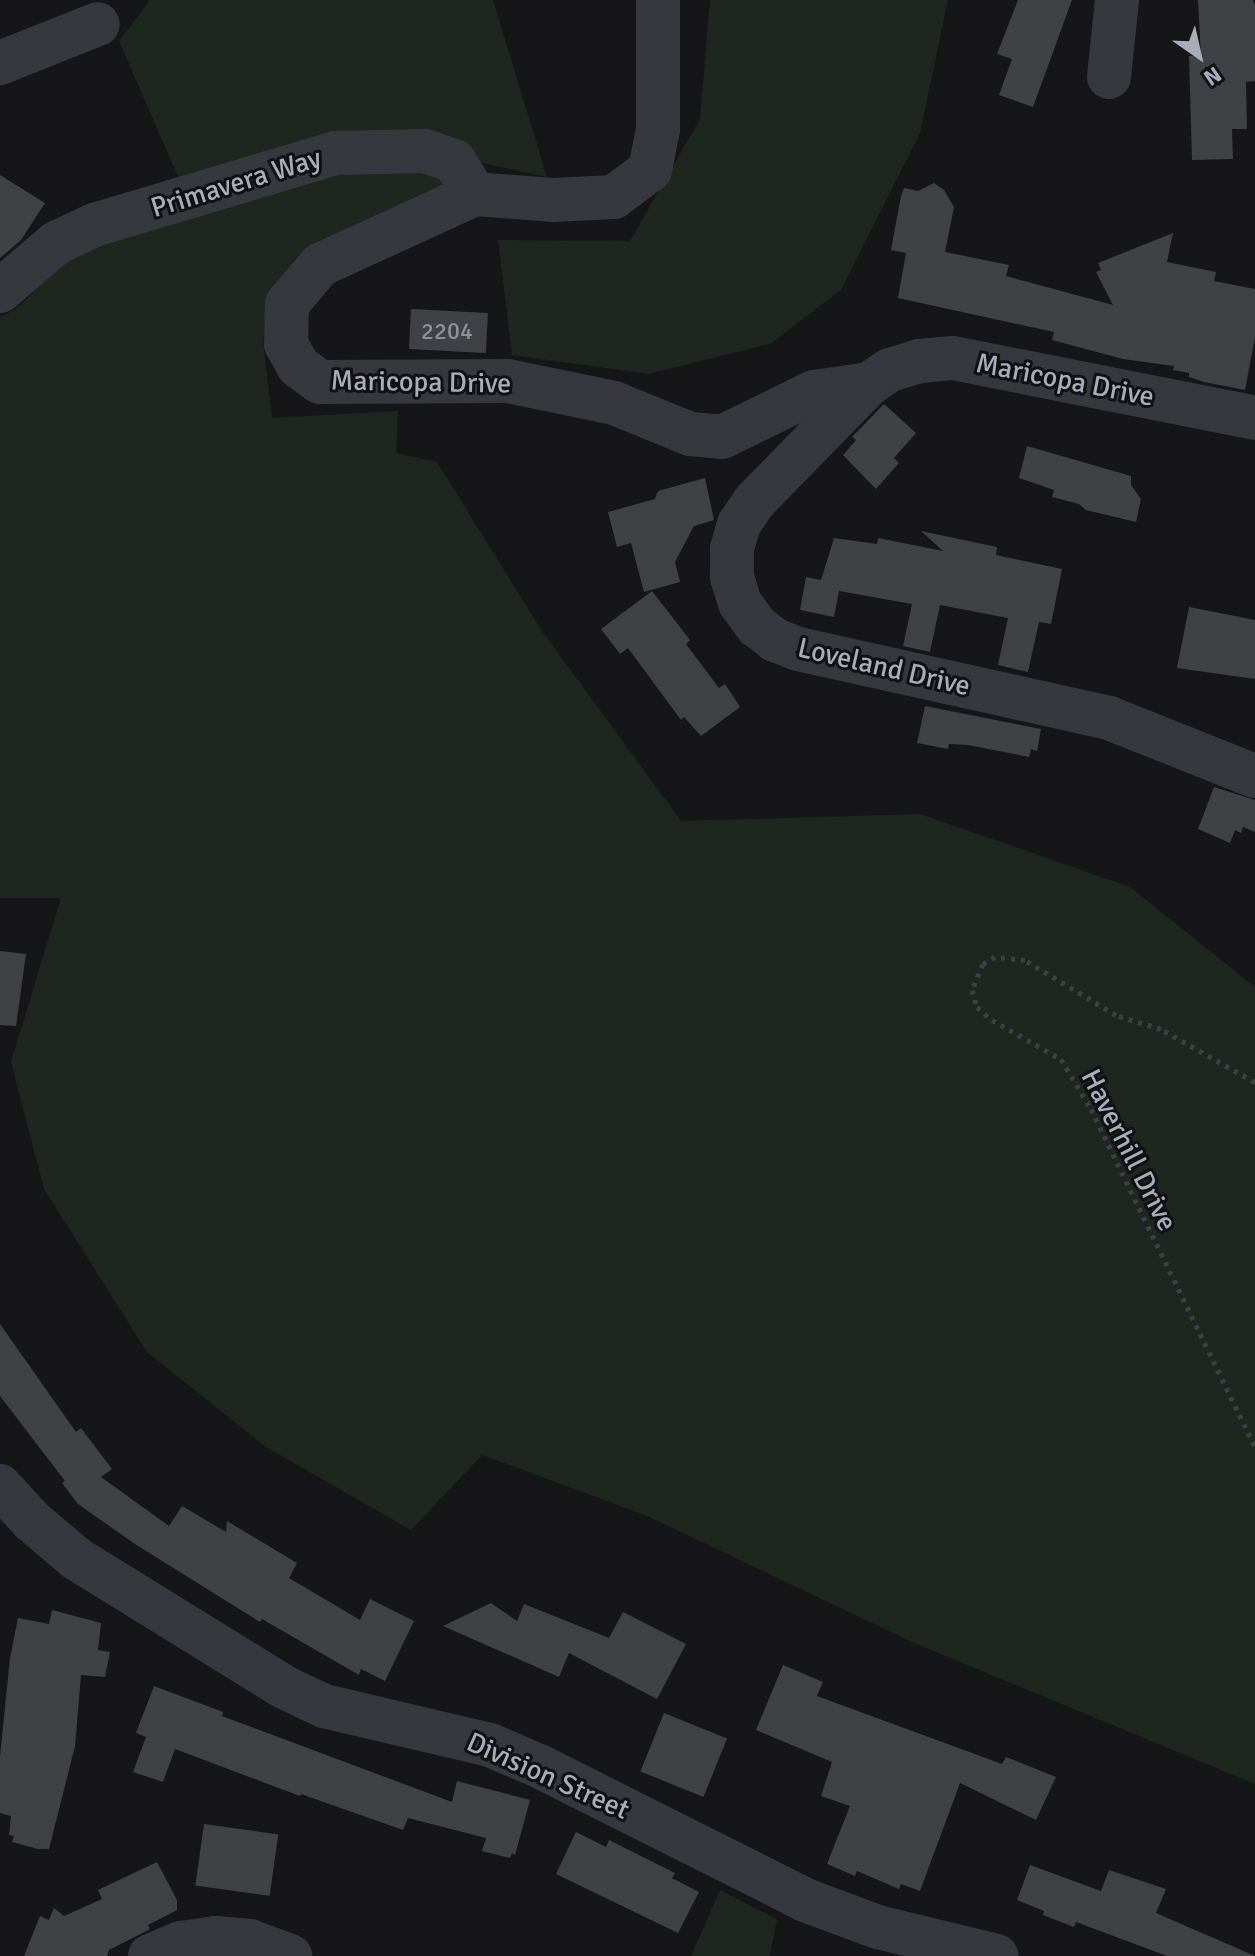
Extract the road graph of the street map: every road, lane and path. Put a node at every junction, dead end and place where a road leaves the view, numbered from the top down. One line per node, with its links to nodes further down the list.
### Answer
1 (658, 0): 6 (street, Maricopa Drive)
2 (1117, 0): 5 (street)
3 (98, 24): 4 (street)
4 (0, 63)
5 (1109, 77)
6 (475, 194): 7 (street, Primavera Way); 8 (street, Maricopa Drive)
7 (0, 291)
8 (869, 384): 9 (street, Maricopa Drive); 10 (street, Loveland Drive)
9 (1255, 418)
10 (1255, 776)
11 (1255, 1082): 12 (path, Haverhill Drive)
12 (1255, 1446)
13 (0, 1486): 16 (street, Division Street)
14 (150, 1956): 15 (street)
15 (290, 1956)
16 (997, 1956)

